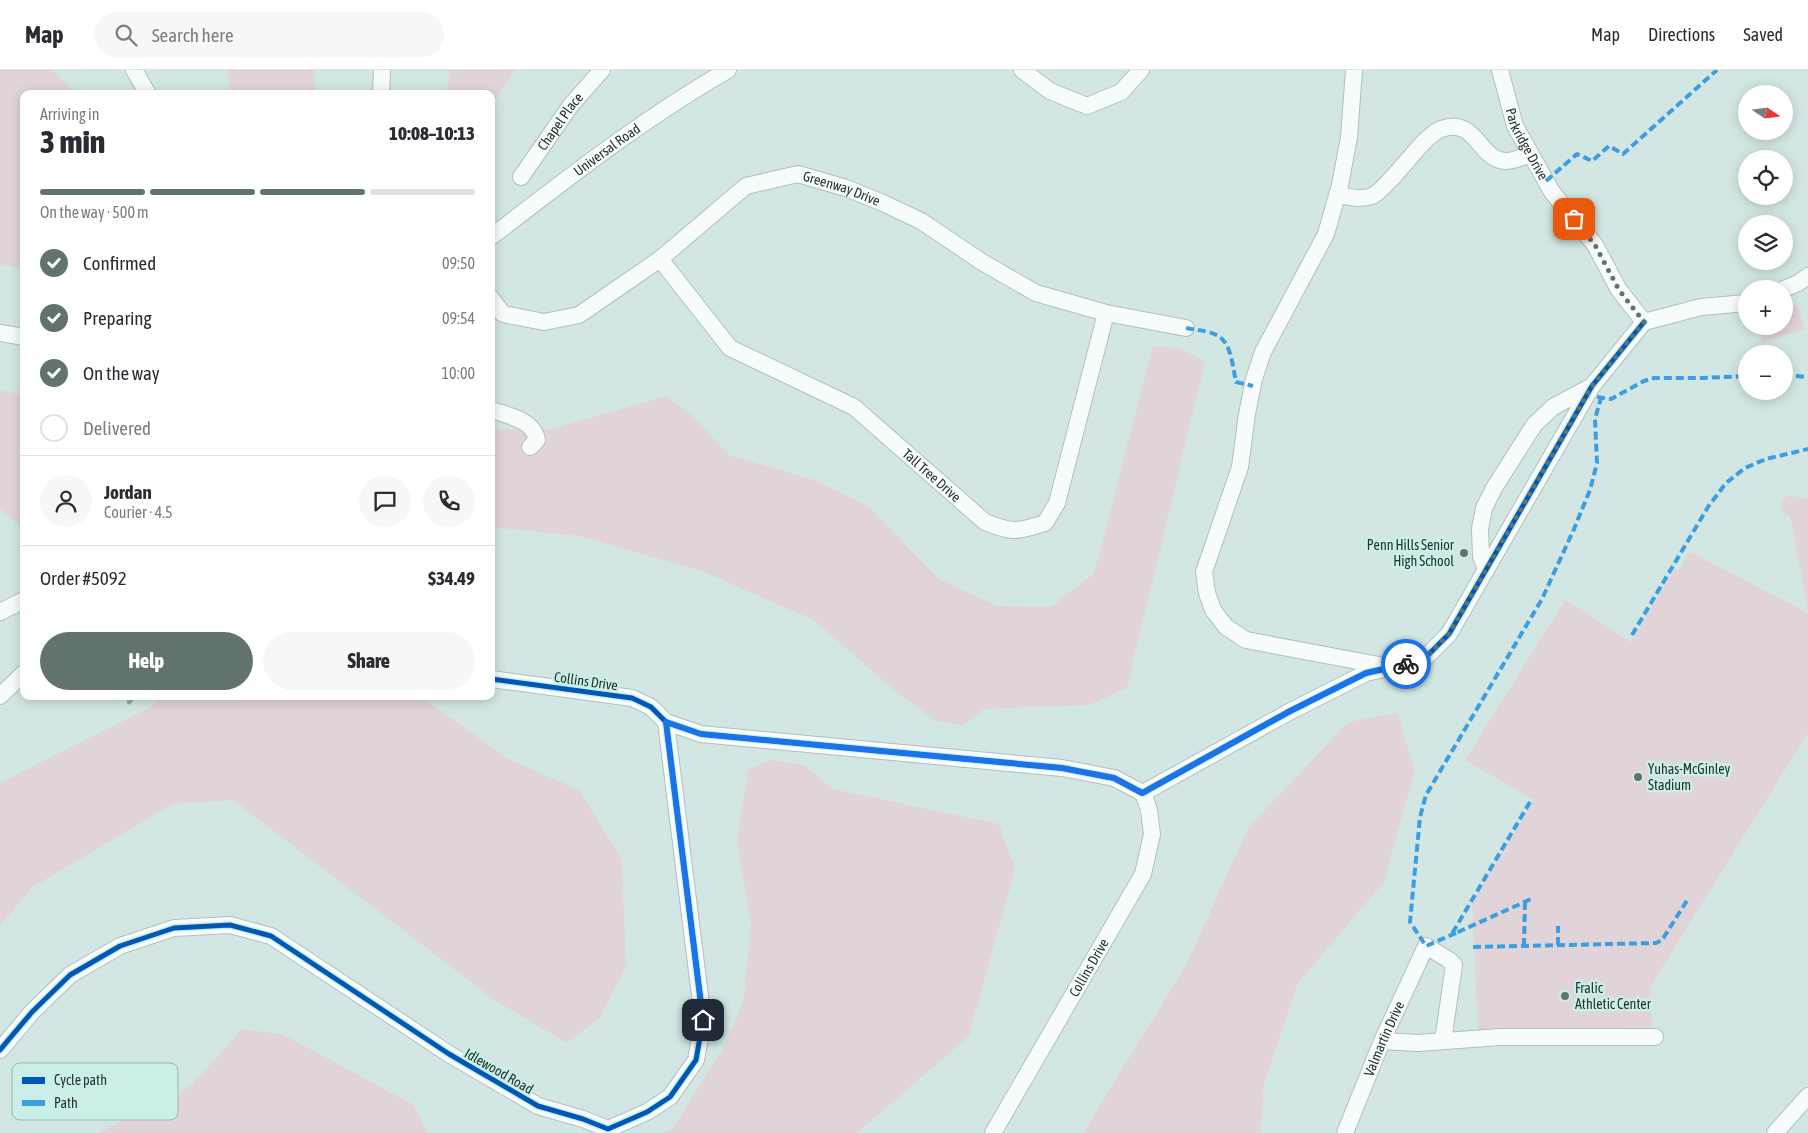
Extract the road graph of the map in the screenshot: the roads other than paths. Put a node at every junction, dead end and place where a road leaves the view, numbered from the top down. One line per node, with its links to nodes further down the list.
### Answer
1 (134, 70): 9 (street)
2 (382, 70): 10 (street)
3 (602, 70): 12 (street, Chapel Place)
4 (728, 70): 14 (street, Universal Road)
5 (1022, 70): 6 (street)
6 (1141, 70)
7 (1354, 70): 13 (street)
8 (1500, 70): 11 (street, Parkridge Drive)
9 (146, 90)
10 (382, 90)
11 (1530, 153): 13 (street); 21 (street, Parkridge Drive)
12 (521, 177)
13 (1338, 195): 31 (street)
14 (495, 234)
15 (660, 258): 18 (street, Greenway Drive); 20 (street, Greenway Drive); 20 (street, Tall Tree Drive)
16 (1808, 276): 17 (street)
17 (1793, 285)
18 (495, 303)
19 (1738, 304): 21 (street)
20 (1106, 313): 22 (street, Greenway Drive)
21 (1644, 322): 25 (street)
22 (1186, 328)
23 (0, 333): 24 (street)
24 (20, 336)
25 (1592, 386): 28 (street); 28 (street)
26 (495, 411): 27 (street)
27 (530, 446)
28 (1486, 570): 31 (street)
29 (20, 602): 30 (street)
30 (0, 612)
31 (1391, 668): 36 (street)
32 (20, 677): 34 (street)
33 (495, 680): 35 (street, Collins Drive)
34 (0, 696)
35 (666, 722): 36 (street, Collins Drive); 42 (street, Idlewood Road)
36 (1142, 793): 43 (street, Collins Drive)
37 (1655, 1037): 38 (street)
38 (1443, 1041): 39 (street); 39 (street, Valmartin Drive)
39 (1380, 1047): 44 (street, Valmartin Drive)
40 (0, 1050): 42 (street, Idlewood Road)
41 (1808, 1096): 45 (street)
42 (605, 1131)
43 (993, 1133)
44 (1345, 1133)
45 (1775, 1133)

